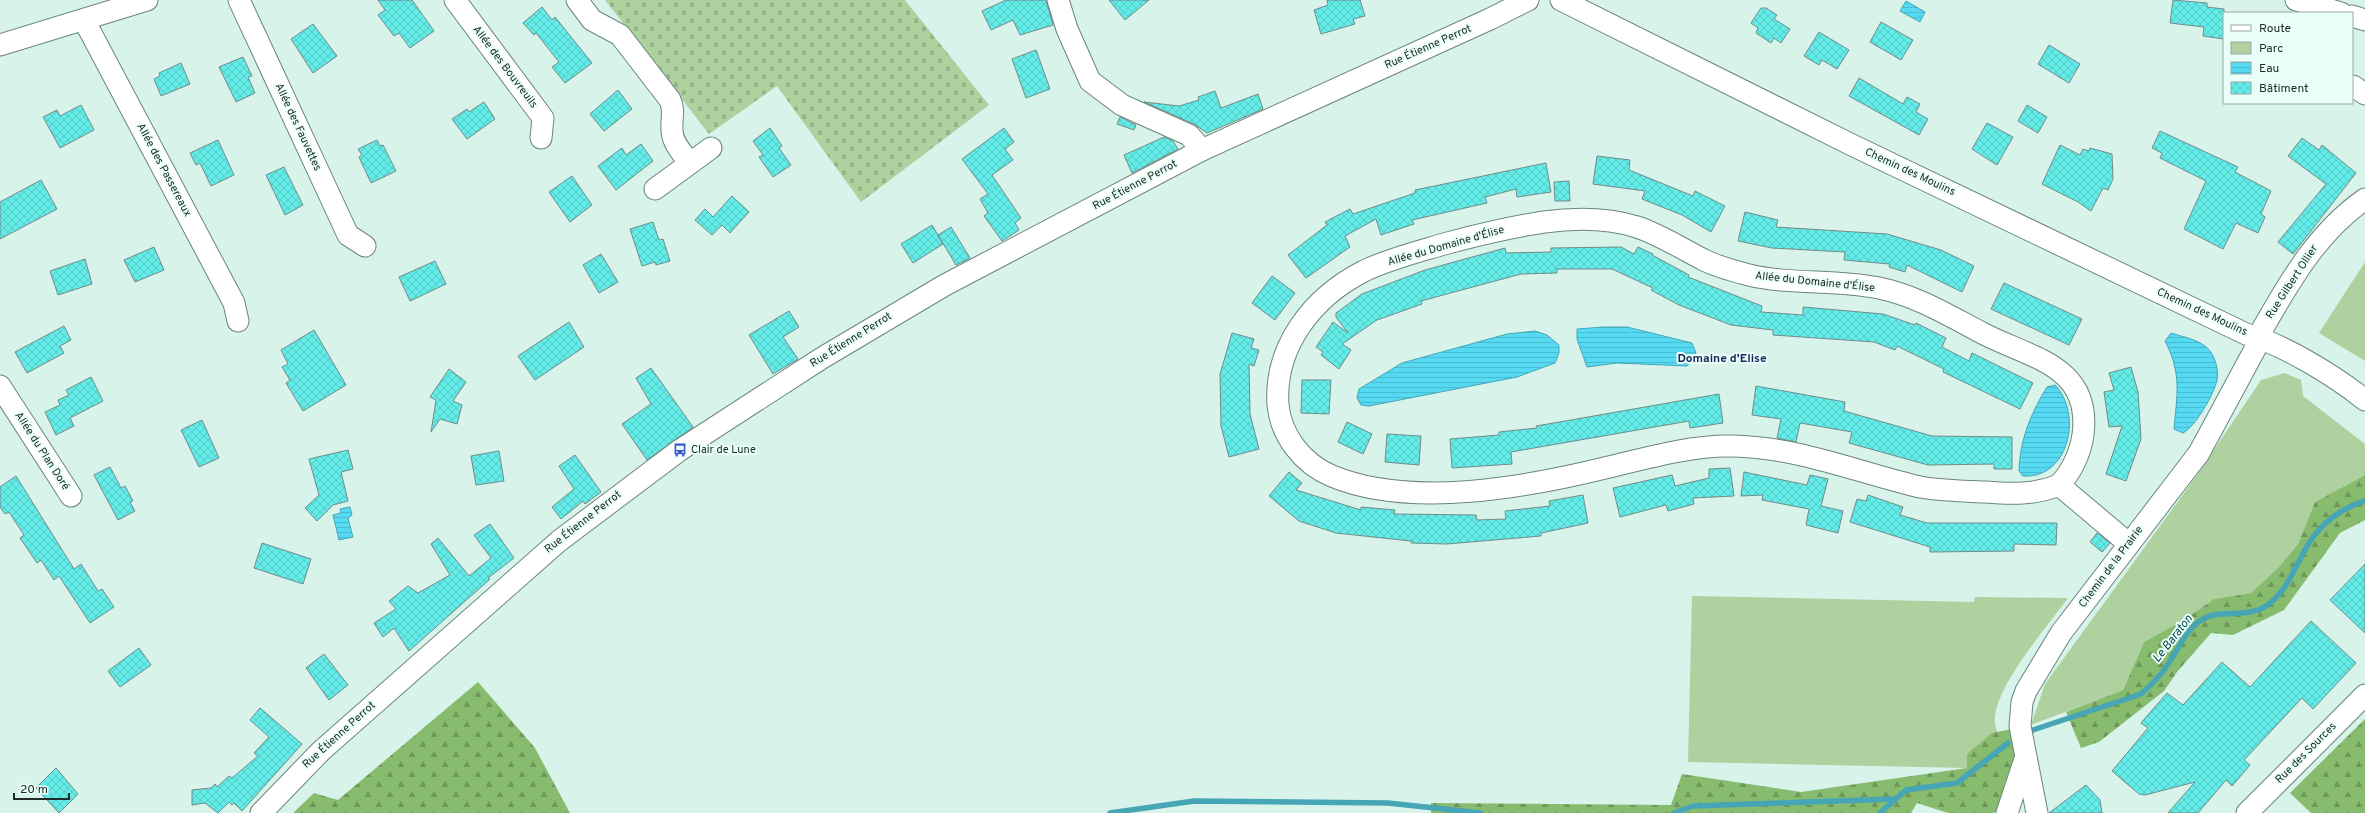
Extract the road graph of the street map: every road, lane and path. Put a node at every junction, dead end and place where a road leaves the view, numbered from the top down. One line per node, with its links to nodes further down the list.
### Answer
1 (147, 0): 11 (street)
2 (239, 0): 20 (street, Allée des Fauvettes)
3 (455, 0): 14 (street, Allée des Bouvreuils)
4 (577, 0): 17 (street)
5 (1058, 0): 16 (street)
6 (1528, 0): 16 (street, Rue Étienne Perrot)
7 (1561, 0): 22 (street, Chemin des Moulins)
8 (2296, 0): 9 (street)
9 (2338, 12)
10 (2353, 16): 12 (street)
11 (84, 20): 13 (street); 21 (street, Allée des Passereaux)
12 (2365, 20)
13 (0, 45)
14 (541, 138)
15 (711, 148): 17 (street)
16 (1202, 150): 30 (street, Rue Étienne Perrot)
17 (690, 163): 18 (street)
18 (655, 189)
19 (2365, 199): 22 (street, Rue Gilbert Ollier)
20 (365, 246)
21 (238, 321)
22 (2262, 338): 24 (street, Chemin des Moulins); 27 (street, Chemin de la Prairie)
23 (0, 386): 26 (street, Allée du Plan Doré)
24 (2365, 400)
25 (2059, 485): 25 (street, Allée du Domaine d'Élise); 27 (street)
26 (71, 496)
27 (2128, 544): 29 (street, Chemin de la Prairie)
28 (2365, 695): 33 (street, Rue des Sources)
29 (2026, 755): 31 (street); 32 (street, Chemin de la Prairie)
30 (261, 813)
31 (2007, 813)
32 (2036, 813)
33 (2247, 813)

